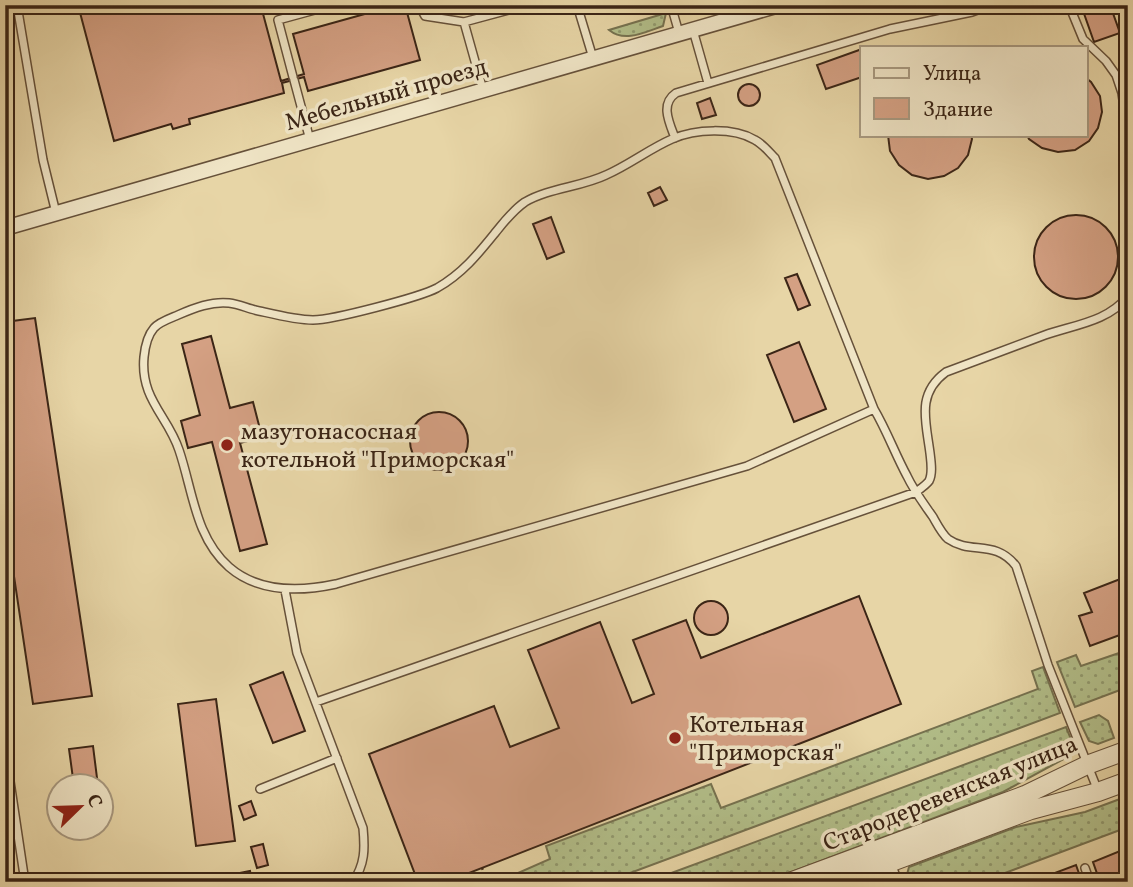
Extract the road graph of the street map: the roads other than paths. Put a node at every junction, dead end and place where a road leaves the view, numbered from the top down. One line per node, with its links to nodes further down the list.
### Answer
1 (17, 5): 18 (lane)
2 (332, 5): 17 (lane)
3 (419, 5): 10 (lane)
4 (527, 5): 10 (lane)
5 (578, 5): 12 (lane)
6 (671, 5): 11 (lane)
7 (779, 5): 11 (street, Мебельный проезд)
8 (991, 5): 13 (lane)
9 (1069, 5): 15 (lane)
10 (464, 22): 14 (lane)
11 (686, 32): 12 (street, Мебельный проезд); 13 (lane)
12 (593, 58): 14 (street, Мебельный проезд)
13 (708, 83): 16 (lane)
14 (483, 90): 17 (street, Мебельный проезд)
15 (1128, 134)
16 (675, 138): 21 (lane); 23 (lane)
17 (310, 140): 18 (street, Мебельный проезд)
18 (56, 213): 19 (street, Мебельный проезд)
19 (5, 228)
20 (1128, 296): 22 (lane)
21 (874, 408): 22 (lane); 23 (lane)
22 (916, 492): 24 (lane); 28 (lane)
23 (285, 590): 24 (lane)
24 (316, 702): 27 (lane)
25 (5, 748): 34 (lane)
26 (1128, 750): 28 (street, Стародеревенская улица)
27 (337, 758): 30 (lane); 35 (lane)
28 (1087, 765): 31 (lane); 32 (street, Стародеревенская улица)
29 (1128, 781): 31 (street, Стародеревенская улица)
30 (260, 789)
31 (1098, 792): 32 (street, Стародеревенская улица)
32 (888, 854): 36 (street, Стародеревенская улица); 37 (street, Стародеревенская улица); 38 (lane)
33 (1085, 868): 39 (lane)
34 (25, 882)
35 (353, 882)
36 (790, 882)
37 (838, 882)
38 (898, 882)
39 (1090, 882)

